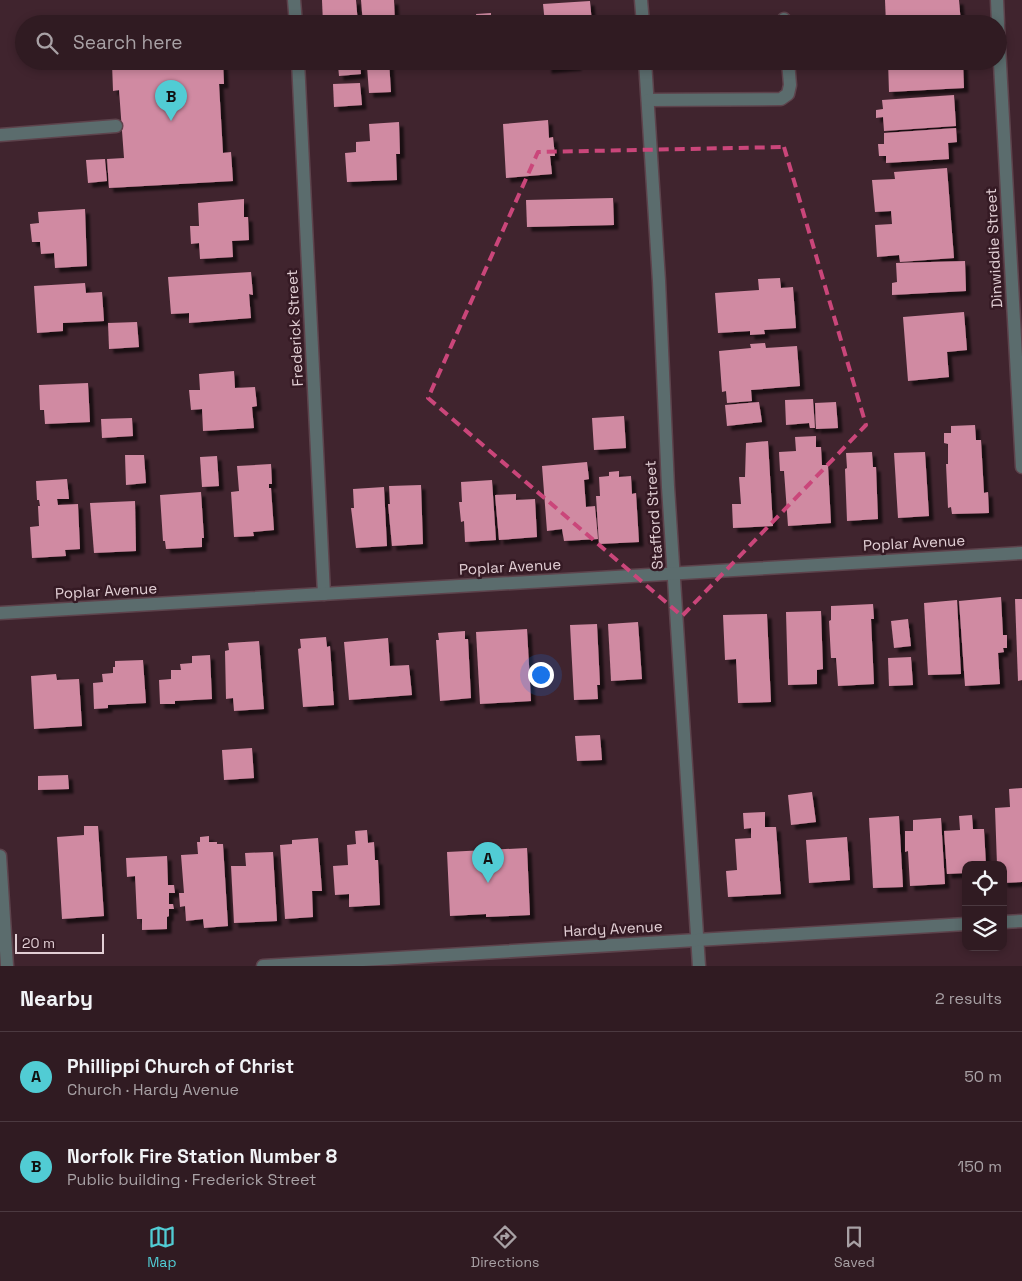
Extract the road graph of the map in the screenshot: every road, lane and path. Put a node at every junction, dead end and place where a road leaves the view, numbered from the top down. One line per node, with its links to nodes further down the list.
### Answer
1 (294, 0): 4 (street)
2 (641, 0): 5 (street)
3 (997, 0): 6 (street, Dinwiddie Street)
4 (295, 15)
5 (642, 15)
6 (998, 15)
7 (298, 70): 17 (street, Frederick Street)
8 (646, 70): 11 (street, Stafford Street)
9 (789, 70): 11 (street)
10 (1000, 70): 14 (street, Dinwiddie Street)
11 (648, 100): 16 (street, Stafford Street)
12 (116, 126): 13 (street)
13 (0, 135)
14 (1022, 468)
15 (1022, 553): 16 (street, Poplar Avenue)
16 (674, 574): 17 (street, Poplar Avenue); 23 (street, Stafford Street)
17 (324, 594): 18 (street, Poplar Avenue)
18 (0, 613)
19 (0, 856): 24 (street)
20 (1022, 921): 21 (street)
21 (1007, 922)
22 (962, 924): 23 (street, Hardy Avenue)
23 (698, 940): 25 (street, Hardy Avenue); 26 (street, Stafford Street)
24 (7, 966)
25 (263, 966)
26 (699, 966)

